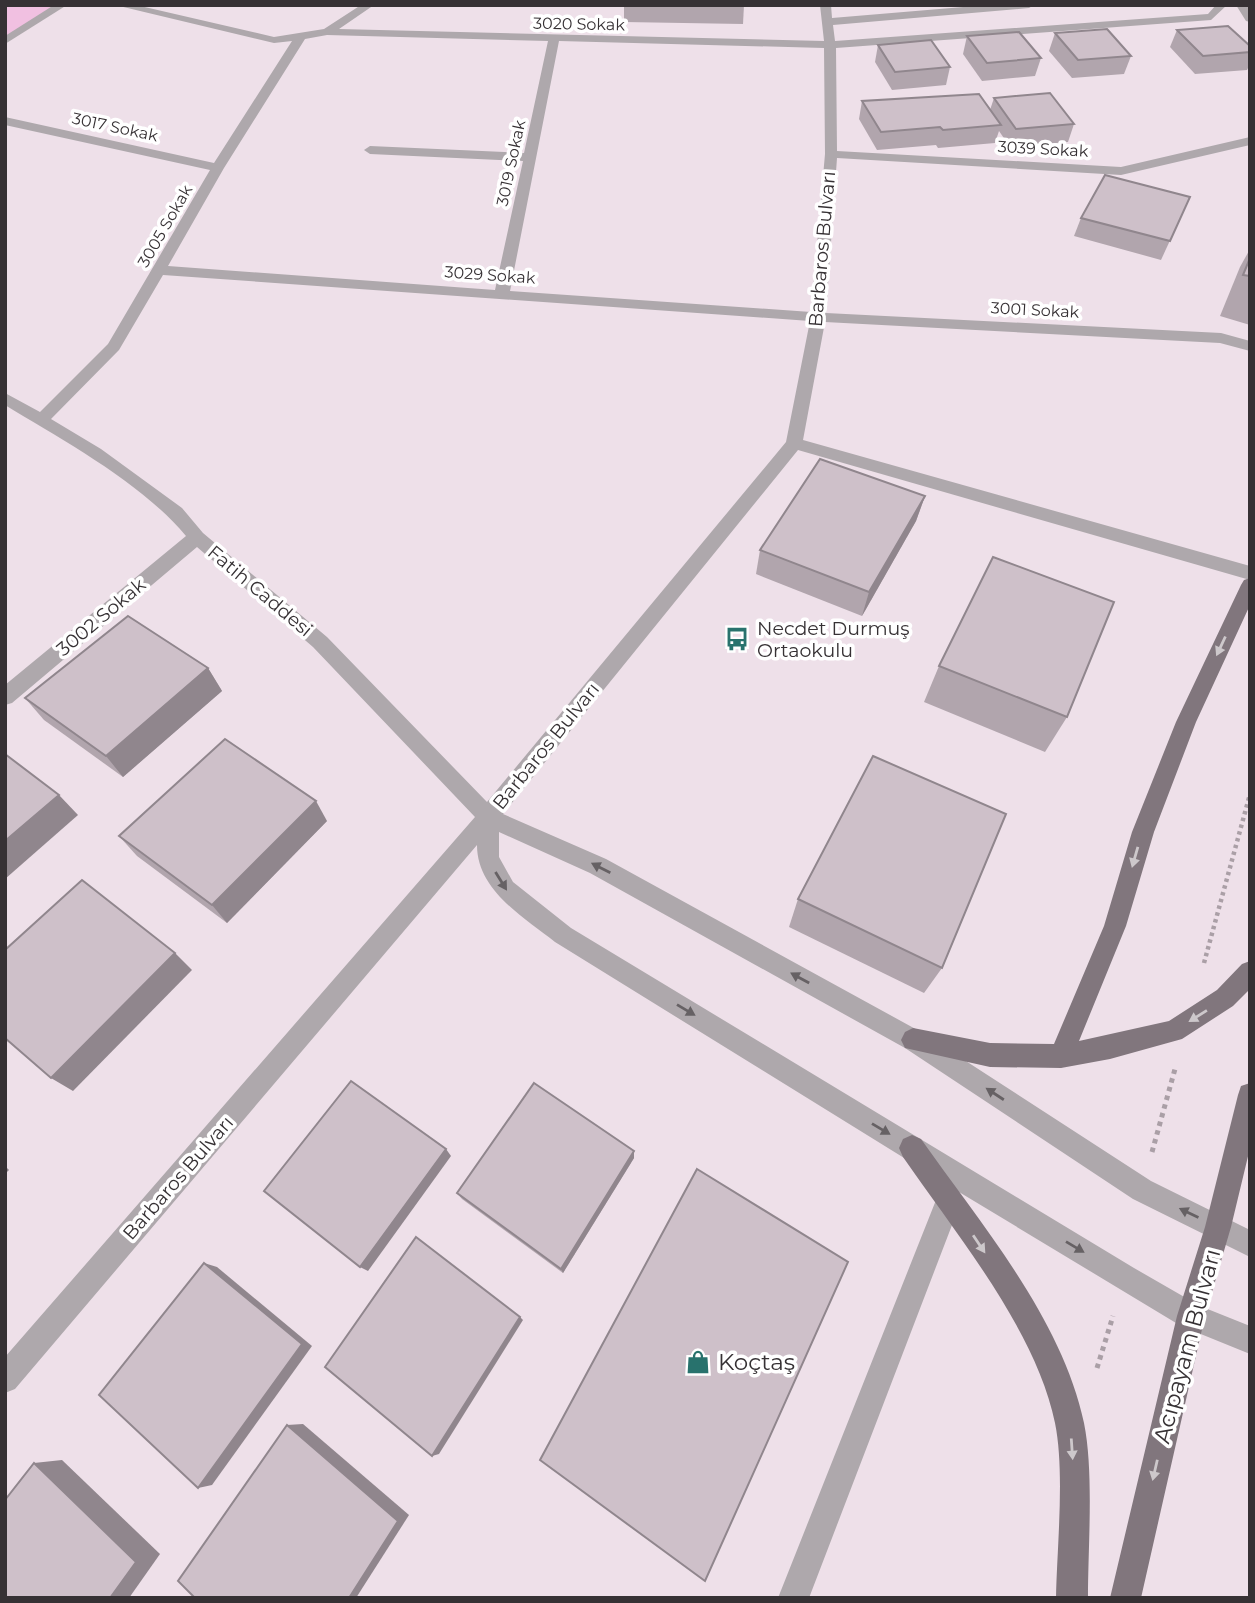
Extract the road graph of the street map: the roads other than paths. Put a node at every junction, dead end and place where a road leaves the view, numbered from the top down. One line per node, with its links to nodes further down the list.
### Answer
1 (62, 5): 13 (street)
2 (120, 5): 11 (street)
3 (369, 5): 10 (street)
4 (825, 5): 9 (street, Barbaros Bulvarı)
5 (1029, 5): 9 (street)
6 (1222, 5): 14 (street, 3020 Sokak)
7 (1241, 5): 8 (street)
8 (1250, 19)
9 (828, 22): 14 (street, Barbaros Bulvarı)
10 (327, 32): 11 (street); 12 (street, 3020 Sokak)
11 (301, 36): 20 (street, 3005 Sokak)
12 (554, 40): 14 (street, 3020 Sokak); 19 (street, 3019 Sokak)
13 (5, 41)
14 (830, 46): 18 (street, Barbaros Bulvarı)
15 (5, 121): 20 (street, 3017 Sokak)
16 (1248, 144): 18 (street, 3039 Sokak)
17 (370, 150): 19 (street)
18 (831, 154): 23 (street, Barbaros Bulvarı)
19 (530, 157): 22 (street, 3019 Sokak)
20 (218, 168): 21 (street, 3005 Sokak)
21 (160, 271): 22 (street, 3029 Sokak); 26 (street, 3005 Sokak)
22 (502, 293): 23 (street, 3029 Sokak)
23 (818, 317): 24 (street, 3001 Sokak); 27 (street, Barbaros Bulvarı)
24 (1250, 346)
25 (5, 398): 26 (street, Fatih Caddesi)
26 (42, 419): 28 (street, Fatih Caddesi)
27 (794, 443): 29 (street); 32 (street, Barbaros Bulvarı)
28 (197, 537): 31 (street, 3002 Sokak); 32 (street, Fatih Caddesi)
29 (1250, 573)
30 (1250, 584): 35 (main road, one-way to 35)
31 (5, 696)
32 (488, 817): 34 (street, one-way to 32); 37 (street, one-way to 37); 43 (street, Barbaros Bulvarı)
33 (1250, 972): 35 (main road, one-way to 35)
34 (914, 1040): 35 (main road); 39 (street, one-way to 34)
35 (1061, 1056)
36 (1250, 1095): 39 (main road, Acıpayam Bulvarı)
37 (912, 1148): 38 (main road); 41 (street, one-way to 41)
38 (949, 1199): 44 (street); 45 (main road, one-way to 45)
39 (1218, 1227): 40 (street); 41 (main road, Acıpayam Bulvarı)
40 (1250, 1244)
41 (1191, 1316): 42 (street); 46 (main road, Acıpayam Bulvarı, one-way to 46)
42 (1250, 1340)
43 (5, 1379)
44 (793, 1598)
45 (1072, 1598)
46 (1125, 1598)

